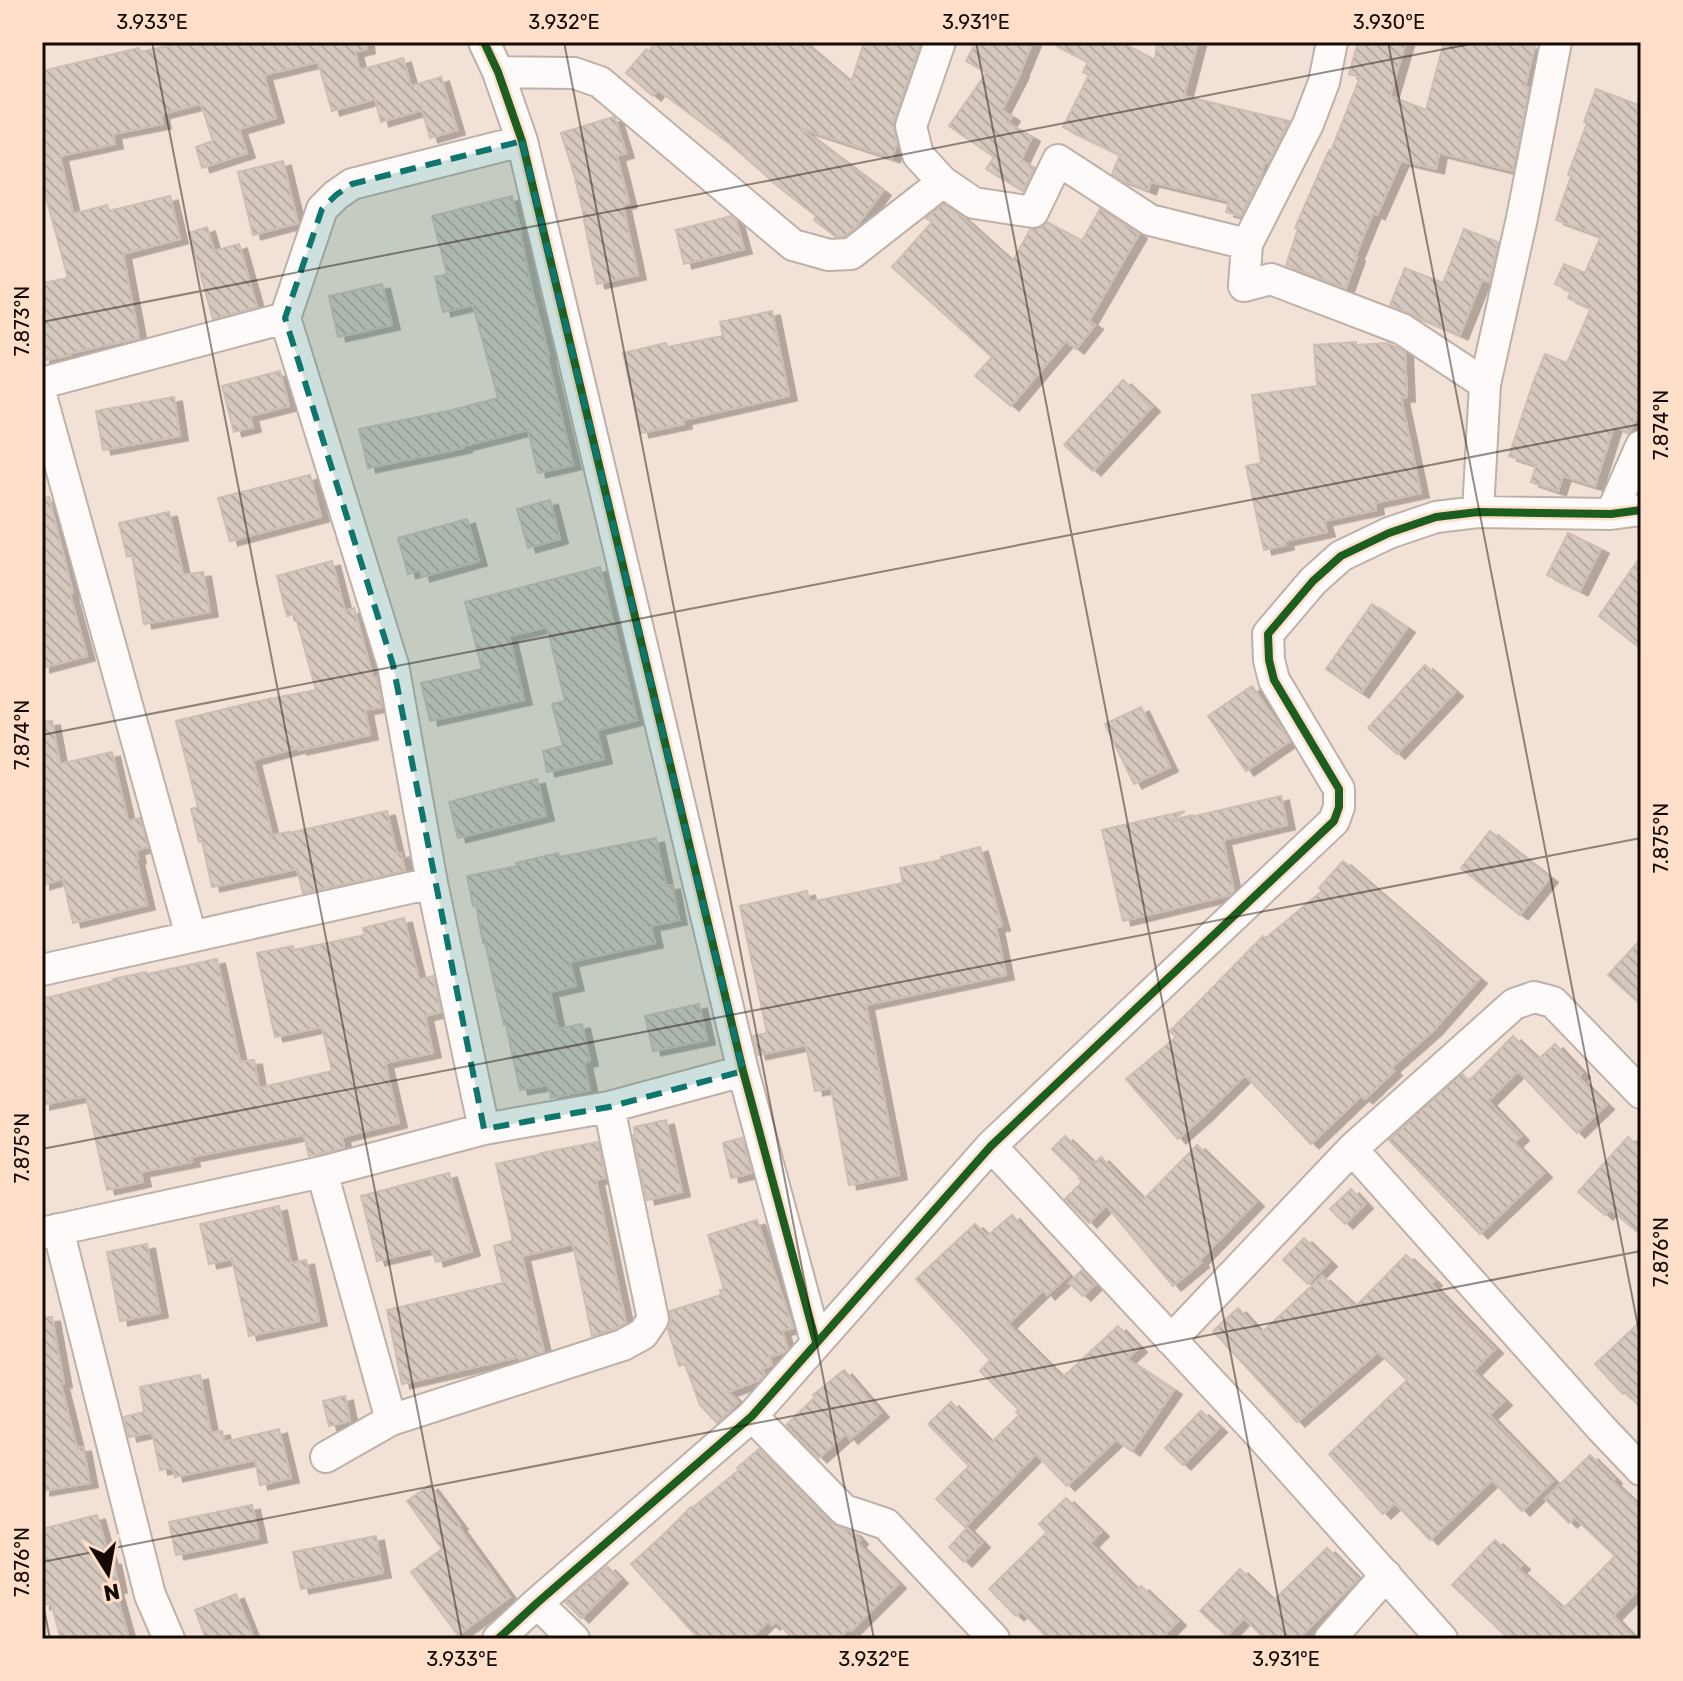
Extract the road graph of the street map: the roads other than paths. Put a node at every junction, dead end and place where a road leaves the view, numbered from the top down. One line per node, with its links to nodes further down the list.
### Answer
1 (484, 42): 5 (street)
2 (940, 42): 7 (street)
3 (1332, 42): 8 (street)
4 (1556, 42): 11 (street)
5 (498, 72): 6 (street); 7 (street)
6 (522, 141): 9 (street); 20 (street)
7 (943, 182): 8 (street)
8 (1247, 244): 11 (street)
9 (285, 318): 10 (street); 17 (street)
10 (42, 383)
11 (1485, 384): 15 (street)
12 (42, 399): 18 (street)
13 (1641, 446): 16 (street)
14 (1641, 510): 16 (street)
15 (1478, 512): 16 (street); 24 (street)
16 (1611, 514)
17 (432, 883): 18 (street); 23 (street)
18 (191, 936): 19 (street)
19 (42, 970)
20 (743, 1071): 22 (street); 29 (street)
21 (1641, 1093): 25 (street)
22 (609, 1107): 23 (street); 31 (street)
23 (484, 1129): 26 (street)
24 (991, 1146): 28 (street); 29 (street)
25 (1352, 1149): 28 (street); 33 (street)
26 (322, 1172): 27 (street); 31 (street)
27 (50, 1231): 36 (street)
28 (1171, 1340): 34 (street)
29 (816, 1342): 30 (street)
30 (752, 1416): 35 (street); 39 (street)
31 (391, 1420): 32 (street)
32 (326, 1457)
33 (1641, 1470)
34 (1386, 1575): 40 (street); 41 (street)
35 (537, 1603): 37 (street); 38 (street)
36 (169, 1639)
37 (498, 1639)
38 (574, 1639)
39 (994, 1639)
40 (1330, 1639)
41 (1442, 1639)

